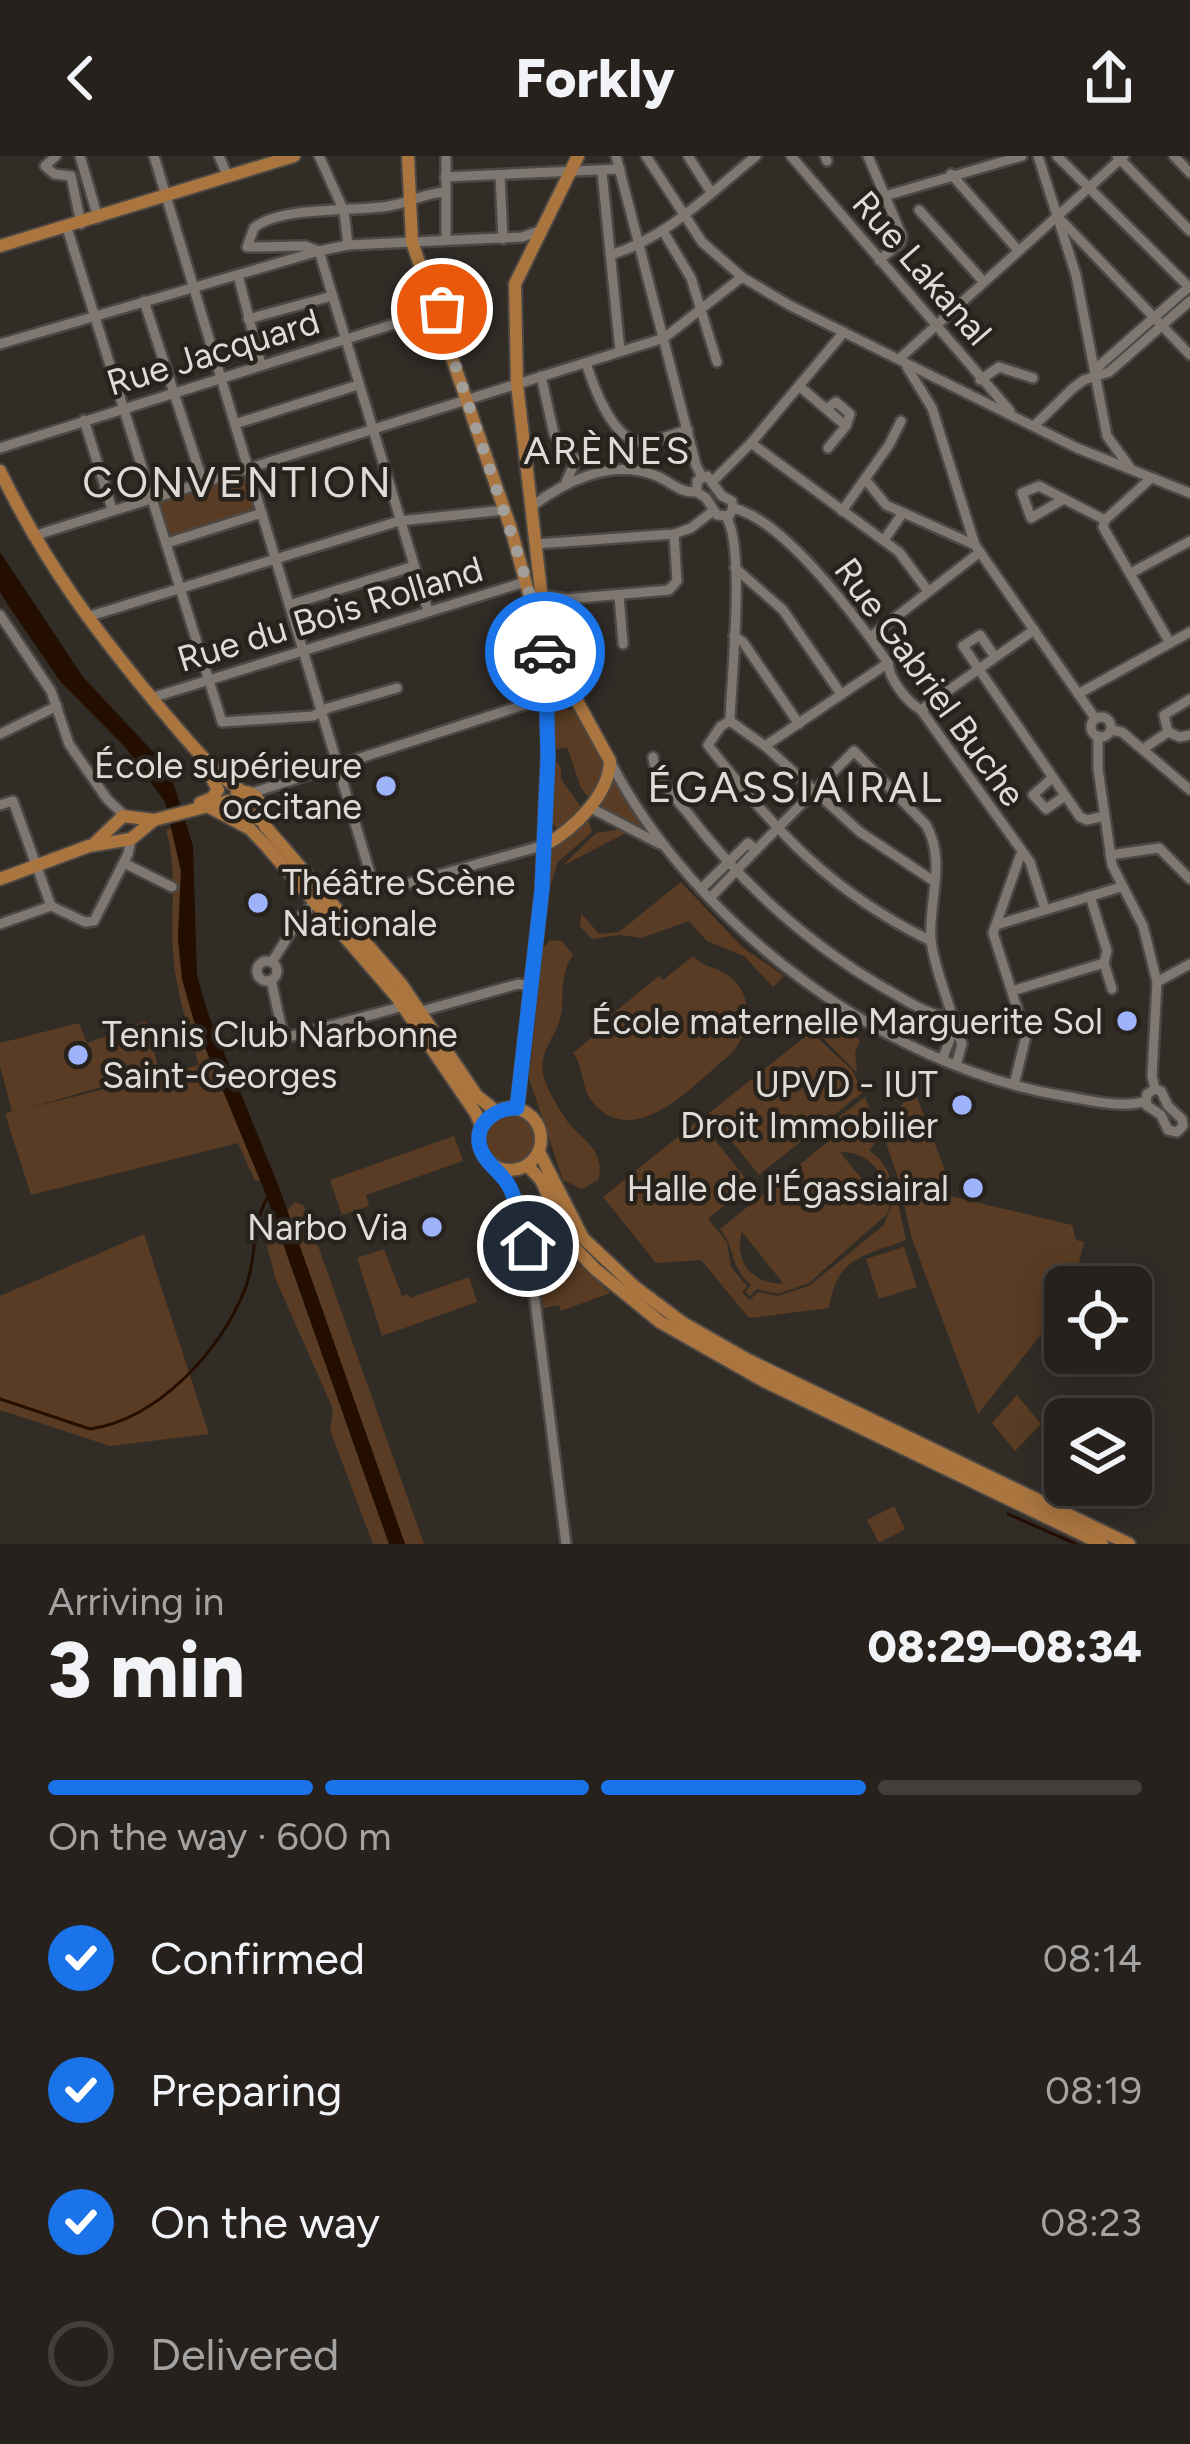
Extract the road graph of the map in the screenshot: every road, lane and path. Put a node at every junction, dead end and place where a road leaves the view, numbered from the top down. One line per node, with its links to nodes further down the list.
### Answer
1 (56, 156): 40 (street)
2 (80, 156): 39 (street)
3 (219, 156): 27 (street)
4 (294, 156): 27 (main road)
5 (319, 156): 36 (street)
6 (408, 156): 34 (main road)
7 (446, 156): 28 (street)
8 (578, 156): 22 (main road)
9 (616, 156): 21 (street)
10 (646, 156): 37 (street)
11 (688, 156): 31 (street)
12 (756, 156): 31 (street)
13 (791, 156): 53 (street, Rue Lakanal)
14 (868, 156): 32 (street)
15 (1022, 156): 25 (street)
16 (1038, 156): 38 (street)
17 (1057, 156): 29 (street)
18 (1174, 156): 24 (street)
19 (1120, 157): 29 (street); 43 (street)
20 (152, 158): 33 (street)
21 (620, 169): 23 (street); 49 (street)
22 (573, 172): 23 (street); 26 (street); 41 (main road)
23 (602, 172): 52 (street)
24 (1190, 172)
25 (951, 174): 32 (street); 50 (street)
26 (500, 175): 28 (street); 44 (street)
27 (228, 177): 33 (main road)
28 (446, 178): 30 (street)
29 (1089, 186): 38 (street); 58 (street)
30 (445, 192): 34 (street); 45 (street)
31 (711, 192): 37 (street)
32 (885, 196): 53 (street)
33 (166, 197): 39 (main road); 57 (street)
34 (410, 201): 36 (street); 46 (main road)
35 (919, 210): 56 (street)
36 (344, 211): 47 (street); 51 (street)
37 (683, 216): 42 (street); 55 (street)
38 (1057, 216): 50 (street); 66 (street); 80 (street)
39 (98, 218): 40 (main road)
40 (74, 226): 48 (main road); 64 (street)
41 (542, 230): 44 (street); 86 (main road)
42 (663, 231): 49 (street); 62 (street)
43 (1190, 231)
44 (503, 239): 45 (street)
45 (446, 240): 46 (street)
46 (415, 242): 47 (street); 63 (main road)
47 (348, 244): 51 (street)
48 (0, 246)
49 (639, 247): 52 (street); 69 (street)
50 (1018, 250): 56 (street)
51 (320, 251): 54 (street); 59 (street)
52 (610, 255): 73 (street)
53 (879, 260): 67 (street, Rue Lakanal)
54 (238, 275): 57 (street); 65 (street)
55 (742, 277): 62 (street); 68 (street)
56 (983, 281): 67 (street)
57 (193, 287): 60 (street); 83 (street)
58 (1190, 287): 66 (street)
59 (332, 296): 65 (street); 70 (street)
60 (144, 301): 64 (street); 90 (street)
61 (1190, 302): 66 (street)
62 (702, 308): 69 (street); 76 (street)
63 (440, 310): 70 (street, Rue Jacquard); 92 (main road)
64 (96, 314): 72 (street); 93 (street)
65 (248, 319): 78 (street)
66 (1159, 321): 74 (street); 80 (street)
67 (935, 324): 71 (street); 85 (street, Rue Lakanal)
68 (844, 332): 75 (street); 88 (street)
69 (664, 338): 73 (street); 101 (street)
70 (344, 339): 78 (street, Rue Jacquard); 87 (street)
71 (917, 342): 75 (street); 79 (street)
72 (0, 344)
73 (620, 352): 77 (street)
74 (1190, 355)
75 (898, 359): 79 (street); 89 (street)
76 (717, 362)
77 (586, 363): 81 (street); 101 (street)
78 (261, 365): 83 (street, Rue Jacquard)
79 (920, 370): 82 (street)
80 (1096, 375): 99 (street); 102 (street)
81 (542, 376): 86 (street); 114 (street)
82 (936, 377): 89 (street); 91 (street); 94 (street)
83 (220, 378): 90 (street, Rue Jacquard); 98 (street)
84 (1033, 378): 85 (street)
85 (981, 379): 91 (street); 95 (street, Rue Lakanal)
86 (517, 384): 92 (street); 124 (main road)
87 (358, 385): 98 (street); 100 (street)
88 (799, 386): 103 (street); 105 (street)
89 (922, 387): 94 (street)
90 (174, 392): 93 (street, Rue Jacquard); 113 (street)
91 (975, 397): 95 (street)
92 (471, 398): 100 (street); 124 (main road)
93 (124, 408): 96 (street, Rue Jacquard); 117 (street)
94 (932, 408): 134 (street)
95 (1010, 414): 99 (street)
96 (84, 421): 104 (street, Rue Jacquard); 119 (street)
97 (901, 421): 111 (street)
98 (235, 424): 107 (street)
99 (1035, 425): 106 (street)
100 (372, 430): 107 (street); 126 (street)
101 (688, 430): 110 (street)
102 (1107, 436): 106 (street); 109 (street)
103 (751, 443): 110 (street); 121 (street)
104 (0, 448)
105 (828, 448)
106 (1096, 456): 109 (street)
107 (248, 468): 113 (street); 122 (street)
108 (0, 471): 129 (main road)
109 (1135, 472): 112 (street)
110 (708, 478): 115 (street); 123 (street)
111 (865, 479): 121 (street); 125 (street)
112 (1150, 479): 116 (street); 127 (street)
113 (202, 482): 117 (street)
114 (566, 482): 115 (street); 124 (street)
115 (697, 492): 120 (street)
116 (1190, 493)
117 (153, 497): 119 (street); 132 (street)
118 (1064, 499): 127 (street)
119 (112, 509): 129 (street)
120 (713, 511): 123 (street); 128 (street)
121 (842, 511): 130 (street)
122 (262, 513): 132 (street); 135 (street)
123 (730, 513): 137 (street); 151 (street, Rue Gabriel Buche)
124 (519, 514): 126 (street); 133 (main road); 139 (main road)
125 (902, 514): 130 (street); 134 (street)
126 (400, 520): 135 (street); 136 (street)
127 (1105, 520): 138 (street)
128 (674, 534): 133 (street); 143 (street)
129 (33, 536): 147 (main road)
130 (884, 540): 141 (street)
131 (1190, 541): 138 (street)
132 (167, 543): 140 (street)
133 (536, 544): 142 (main road)
134 (978, 549): 141 (street); 148 (street)
135 (275, 559): 140 (street); 144 (street)
136 (414, 566): 144 (street); 145 (street)
137 (735, 568): 150 (street); 160 (street)
138 (1131, 573): 152 (street)
139 (525, 582): 145 (street, Rue du Bois Rolland); 164 (main road)
140 (181, 590): 147 (street); 158 (street)
141 (928, 592): 151 (street)
142 (541, 595): 143 (street); 165 (main road)
143 (619, 596): 153 (street)
144 (290, 605): 154 (street)
145 (428, 611): 154 (street, Rue du Bois Rolland)
146 (0, 615): 166 (street)
147 (85, 618): 162 (main road)
148 (1034, 630): 155 (street); 161 (street)
149 (1190, 632): 152 (street)
150 (734, 636): 172 (street); 173 (street)
151 (870, 637): 156 (street, Rue Gabriel Buche)
152 (1170, 643): 161 (street)
153 (623, 644)
154 (302, 650): 158 (street, Rue du Bois Rolland); 168 (street)
155 (995, 657): 157 (street); 157 (street)
156 (888, 663): 160 (street); 167 (street, Rue Gabriel Buche)
157 (978, 669): 167 (street); 185 (street)
158 (208, 680): 162 (street, Rue du Bois Rolland); 168 (street)
159 (397, 688): 168 (street)
160 (841, 694): 173 (street)
161 (1078, 694): 171 (street)
162 (152, 698): 181 (main road)
163 (1190, 698): 175 (street)
164 (544, 699): 165 (street); 169 (street); 170 (main road)
165 (576, 700): 183 (main road)
166 (57, 706): 176 (street); 198 (street)
167 (921, 710): 202 (street, Rue Gabriel Buche)
168 (321, 711): 184 (street)
169 (496, 716): 170 (street); 184 (street)
170 (546, 718): 197 (main road)
171 (1095, 718): 174 (street); 178 (street)
172 (730, 721): 179 (street); 200 (street)
173 (799, 724): 179 (street)
174 (1111, 730): 178 (street); 180 (street)
175 (1168, 731): 177 (street); 180 (street)
176 (0, 734)
177 (1190, 735)
178 (1098, 736): 195 (street)
179 (765, 746): 188 (street)
180 (1143, 749): 187 (street)
181 (201, 753): 189 (main road); 193 (main road)
182 (653, 757): 207 (street)
183 (610, 761): 192 (main road); 204 (street)
184 (338, 765): 186 (street); 201 (street)
185 (1052, 778): 190 (street); 190 (street)
186 (282, 784): 189 (street); 194 (street)
187 (1190, 790)
188 (814, 791): 200 (street); 212 (street); 212 (street)
189 (238, 796): 193 (main road); 194 (main road); 196 (main road)
190 (1065, 796): 195 (street)
191 (0, 805): 206 (street)
192 (589, 807): 199 (main road); 204 (street)
193 (198, 808): 196 (main road); 198 (main road)
194 (261, 811): 196 (main road); 232 (main road)
195 (1104, 816): 203 (street)
196 (238, 822): 217 (main road)
197 (546, 824): 199 (main road); 201 (main road)
198 (125, 827): 205 (street); 206 (main road)
199 (564, 830): 201 (main road)
200 (776, 830): 207 (street); 222 (street)
201 (538, 846): 228 (main road)
202 (1021, 853): 208 (street, Rue Gabriel Buche); 209 (street)
203 (1110, 855): 211 (street); 214 (street)
204 (677, 860): 215 (street)
205 (124, 863): 213 (street); 218 (street)
206 (37, 866): 210 (main road); 218 (street)
207 (732, 869): 215 (street); 233 (street)
208 (1033, 870): 209 (street); 219 (street, Rue Gabriel Buche)
209 (1013, 875): 221 (street)
210 (0, 879)
211 (1190, 879)
212 (935, 882): 222 (street)
213 (172, 887)
214 (1121, 887): 216 (street); 227 (street)
215 (706, 893): 234 (street)
216 (1090, 896): 219 (street); 224 (street)
217 (315, 902): 223 (street); 231 (main road)
218 (51, 906): 220 (street)
219 (1046, 909): 221 (street)
220 (0, 924)
221 (996, 925): 230 (street)
222 (932, 941): 233 (street)
223 (272, 962): 226 (street); 226 (street)
224 (1104, 963): 229 (street); 230 (street)
225 (1190, 964): 227 (street)
226 (271, 980): 231 (street)
227 (1156, 982): 237 (street)
228 (532, 986): 232 (street); 239 (main road)
229 (1112, 989)
230 (1012, 991): 236 (street)
231 (400, 1001): 241 (main road)
232 (430, 1010): 240 (main road)
233 (954, 1021): 234 (street); 235 (street)
234 (942, 1060): 235 (street)
235 (956, 1065): 236 (street)
236 (1014, 1084): 238 (street)
237 (1155, 1089): 238 (street); 242 (street)
238 (1146, 1101): 242 (street)
239 (517, 1108): 240 (main road); 243 (main road)
240 (496, 1111): 241 (main road)
241 (482, 1127): 244 (main road)
242 (1186, 1129)
243 (538, 1153): 244 (main road); 249 (main road)
244 (513, 1168): 245 (main road); 246 (street)
245 (570, 1243): 246 (street); 248 (main road)
246 (533, 1288): 247 (street)
247 (566, 1544)
248 (1102, 1544)
249 (1129, 1544)

